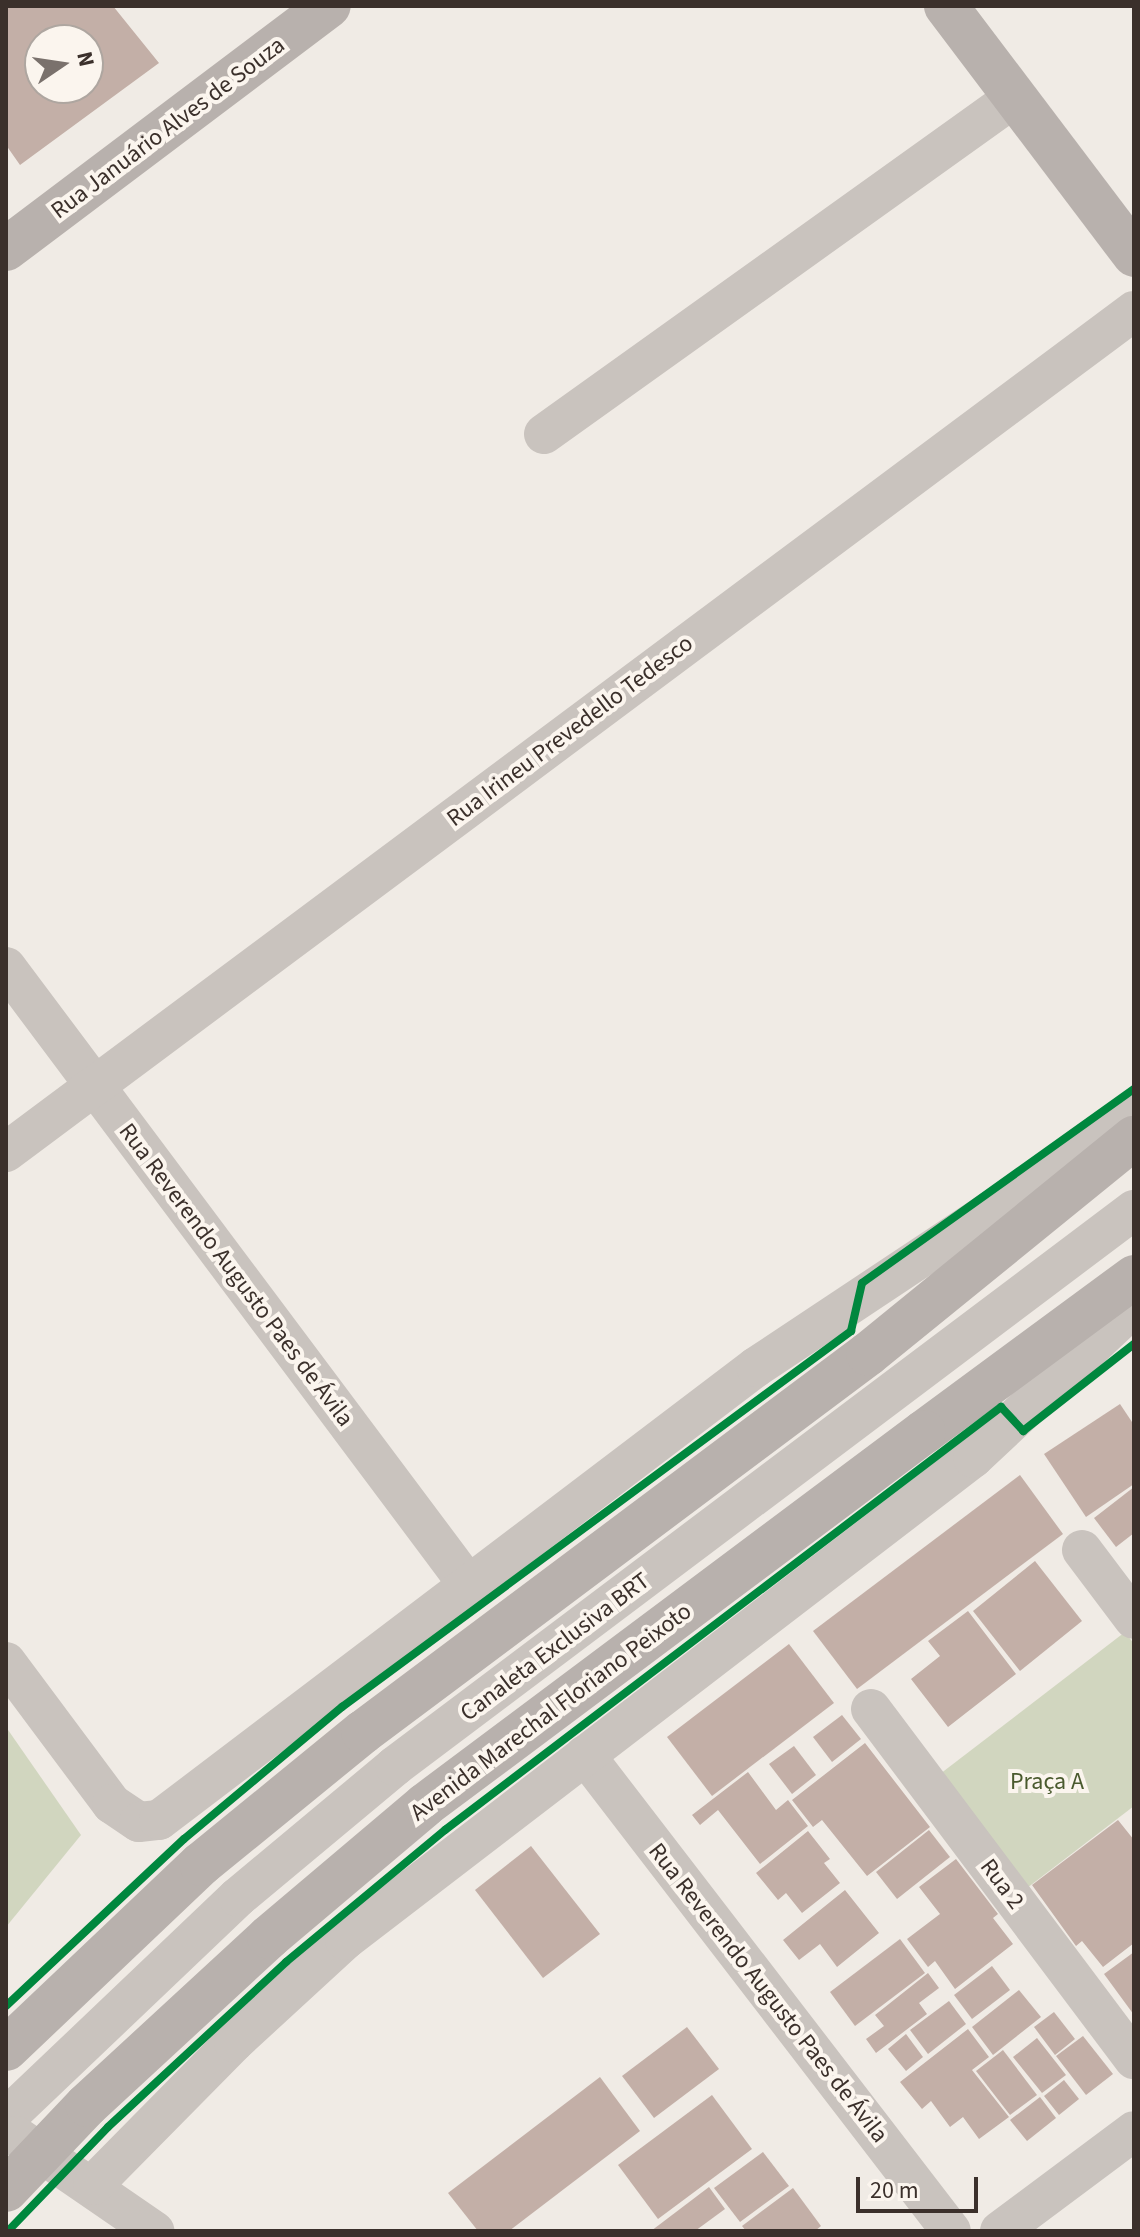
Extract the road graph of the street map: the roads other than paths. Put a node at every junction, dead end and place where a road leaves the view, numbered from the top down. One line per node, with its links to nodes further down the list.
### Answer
1 (329, 6): 4 (main road, Rua Januário Alves de Souza)
2 (946, 6): 3 (main road)
3 (1015, 97): 5 (main road); 7 (street)
4 (6, 249)
5 (1134, 255)
6 (1134, 311): 9 (street, Rua Irineu Prevedello Tedesco)
7 (544, 434)
8 (6, 967): 9 (street, Rua Reverendo Augusto Paes de Ávila)
9 (95, 1086): 12 (street, Rua Irineu Prevedello Tedesco); 17 (street, Rua Reverendo Augusto Paes de Ávila)
10 (1134, 1116): 17 (street)
11 (1134, 1138): 22 (main road)
12 (6, 1152)
13 (1134, 1210): 24 (street, Canaleta Exclusiva BRT)
14 (1134, 1277): 27 (main road, Avenida Marechal Floriano Peixoto, bridge)
15 (1134, 1307): 21 (street)
16 (1082, 1550): 18 (street)
17 (467, 1583): 19 (street)
18 (1134, 1619)
19 (6, 1662)
20 (871, 1709): 23 (street, Rua 2)
21 (585, 1755): 26 (street); 29 (street, Rua Reverendo Augusto Paes de Ávila)
22 (6, 2049)
23 (1134, 2059)
24 (7, 2127): 26 (street)
25 (1134, 2131): 30 (street)
26 (93, 2185): 28 (street)
27 (6, 2190)
28 (154, 2231)
29 (951, 2231)
30 (1000, 2231)

